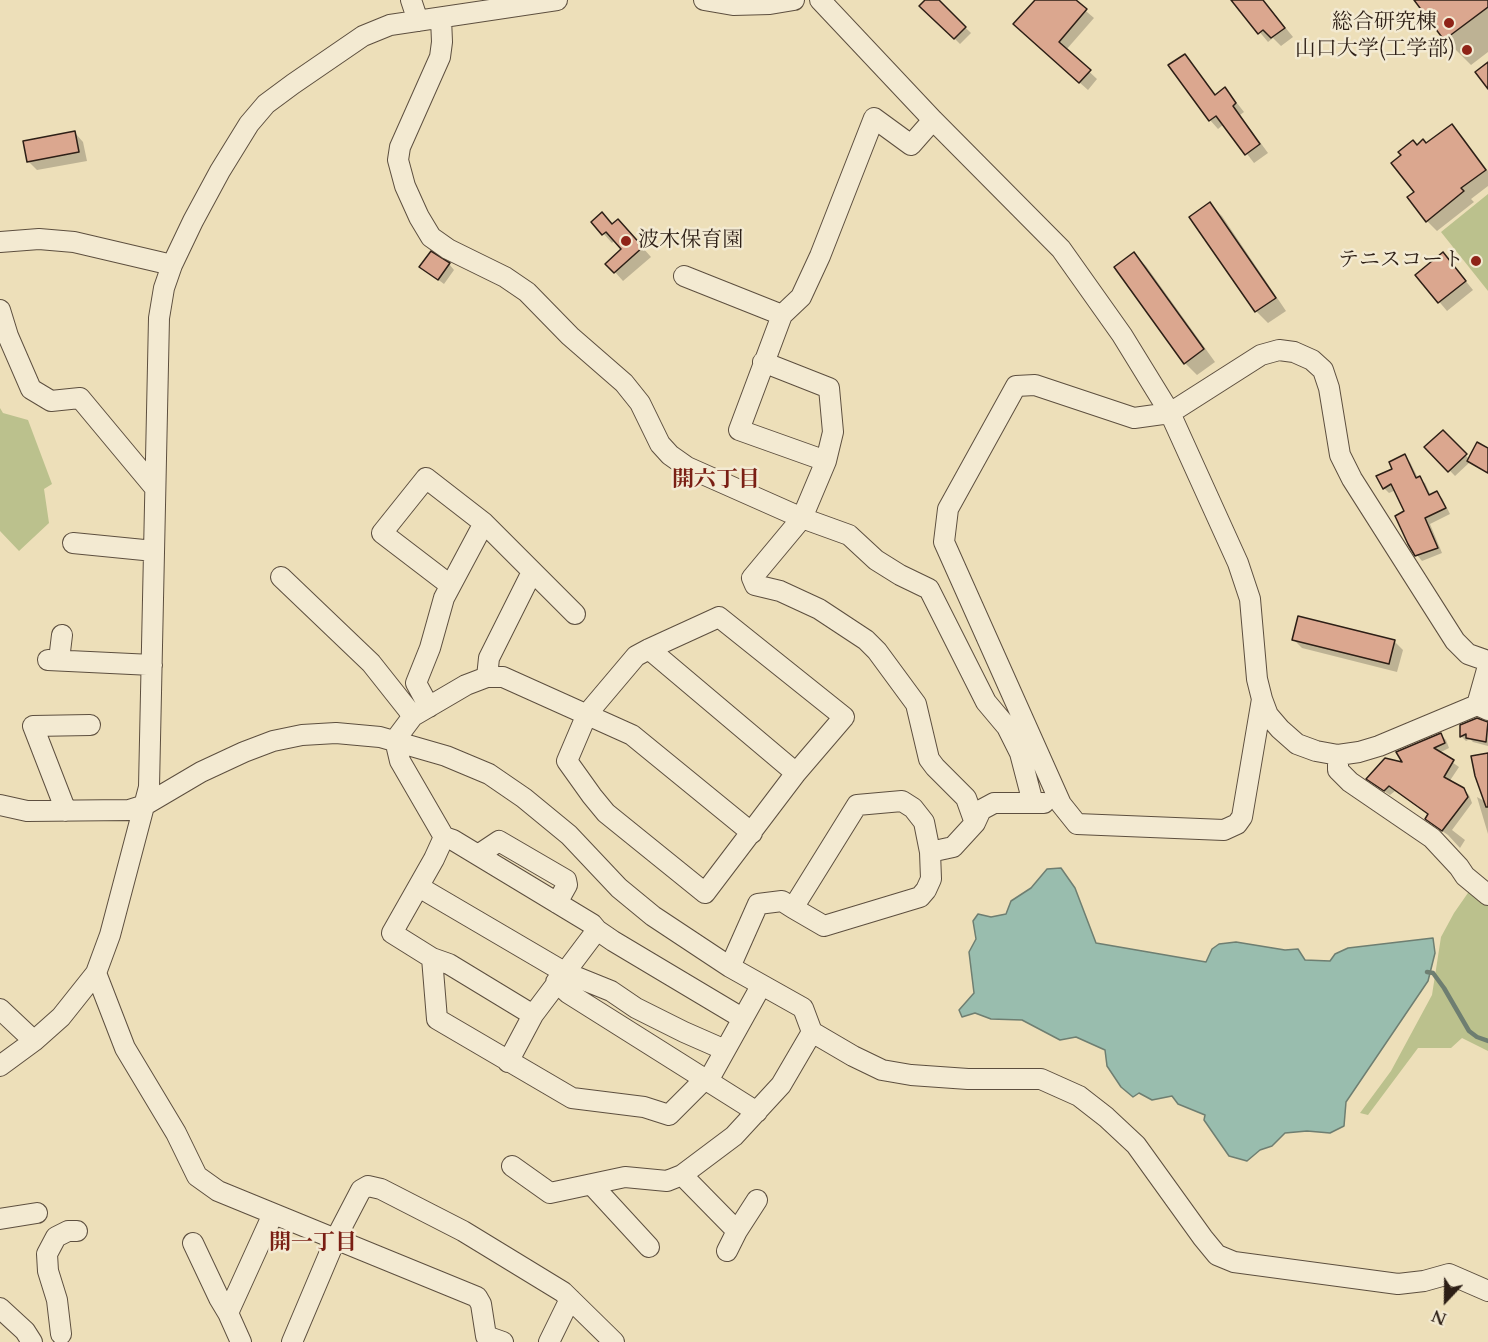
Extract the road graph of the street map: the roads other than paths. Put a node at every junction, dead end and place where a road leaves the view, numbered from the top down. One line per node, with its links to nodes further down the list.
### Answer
1 (411, 0): 7 (street)
2 (556, 0): 6 (street)
3 (704, 0): 4 (street)
4 (795, 0)
5 (820, 0): 8 (street)
6 (450, 11): 7 (street); 18 (street)
7 (418, 21): 10 (street)
8 (933, 120): 13 (street); 15 (street)
9 (0, 242): 10 (street)
10 (172, 265): 17 (street)
11 (684, 276): 13 (street)
12 (0, 310): 17 (street)
13 (782, 315): 14 (street)
14 (763, 362): 16 (street); 16 (street)
15 (1170, 413): 28 (street); 32 (street); 41 (street)
16 (826, 461): 18 (street)
17 (154, 488): 21 (street)
18 (802, 518): 40 (street); 45 (street)
19 (484, 523): 22 (street); 24 (street); 24 (street)
20 (73, 543): 21 (street)
21 (154, 551): 29 (street)
22 (532, 572): 25 (street); 31 (street)
23 (281, 577): 34 (street)
24 (450, 585): 34 (street)
25 (575, 614)
26 (62, 635): 29 (street)
27 (649, 649): 35 (street); 39 (street); 39 (street)
28 (1488, 661)
29 (152, 665): 43 (street)
30 (1488, 666): 33 (street)
31 (487, 677): 34 (street); 35 (street)
32 (1262, 699): 38 (street); 41 (street)
33 (1483, 708): 38 (street)
34 (421, 712): 37 (street)
35 (587, 714): 46 (street); 46 (street)
36 (90, 725): 44 (street)
37 (395, 740): 43 (street); 47 (street); 54 (street)
38 (1338, 755): 50 (street)
39 (796, 773): 46 (street)
40 (1033, 803): 41 (street); 45 (street)
41 (1061, 804)
42 (0, 805): 44 (street)
43 (145, 805): 44 (street); 55 (street)
44 (66, 811)
45 (975, 823): 48 (street)
46 (752, 833)
47 (444, 837): 49 (street); 52 (street)
48 (930, 852): 51 (street); 51 (street)
49 (419, 887): 53 (street); 56 (street)
50 (1488, 895)
51 (793, 908): 54 (street)
52 (597, 930): 56 (street); 60 (street)
53 (432, 958): 59 (street); 64 (street)
54 (730, 967): 57 (street)
55 (96, 973): 62 (street); 73 (street)
56 (560, 977): 59 (street); 63 (street); 66 (street)
57 (761, 986): 60 (street); 61 (street)
58 (0, 1009): 62 (street)
59 (532, 1015): 64 (street)
60 (742, 1017): 63 (street)
61 (812, 1032): 67 (street); 81 (street)
62 (34, 1041): 65 (street)
63 (725, 1050): 66 (street)
64 (508, 1062): 66 (street)
65 (0, 1066)
66 (707, 1080): 67 (street)
67 (756, 1112): 69 (street)
68 (512, 1166): 70 (street)
69 (682, 1175): 70 (street); 76 (street)
70 (592, 1185): 79 (street)
71 (757, 1200): 76 (street)
72 (37, 1213): 74 (street)
73 (273, 1214): 77 (street); 84 (street)
74 (0, 1219)
75 (77, 1231): 85 (street)
76 (737, 1231): 80 (street)
77 (336, 1238): 82 (street); 88 (street); 89 (street)
78 (193, 1243): 84 (street)
79 (649, 1247)
80 (727, 1251)
81 (1488, 1291)
82 (570, 1299): 90 (street); 91 (street)
83 (0, 1308): 86 (street)
84 (228, 1313): 87 (street)
85 (64, 1338): 86 (street)
86 (33, 1342)
87 (241, 1342)
88 (292, 1342)
89 (503, 1342)
90 (549, 1342)
91 (614, 1342)

